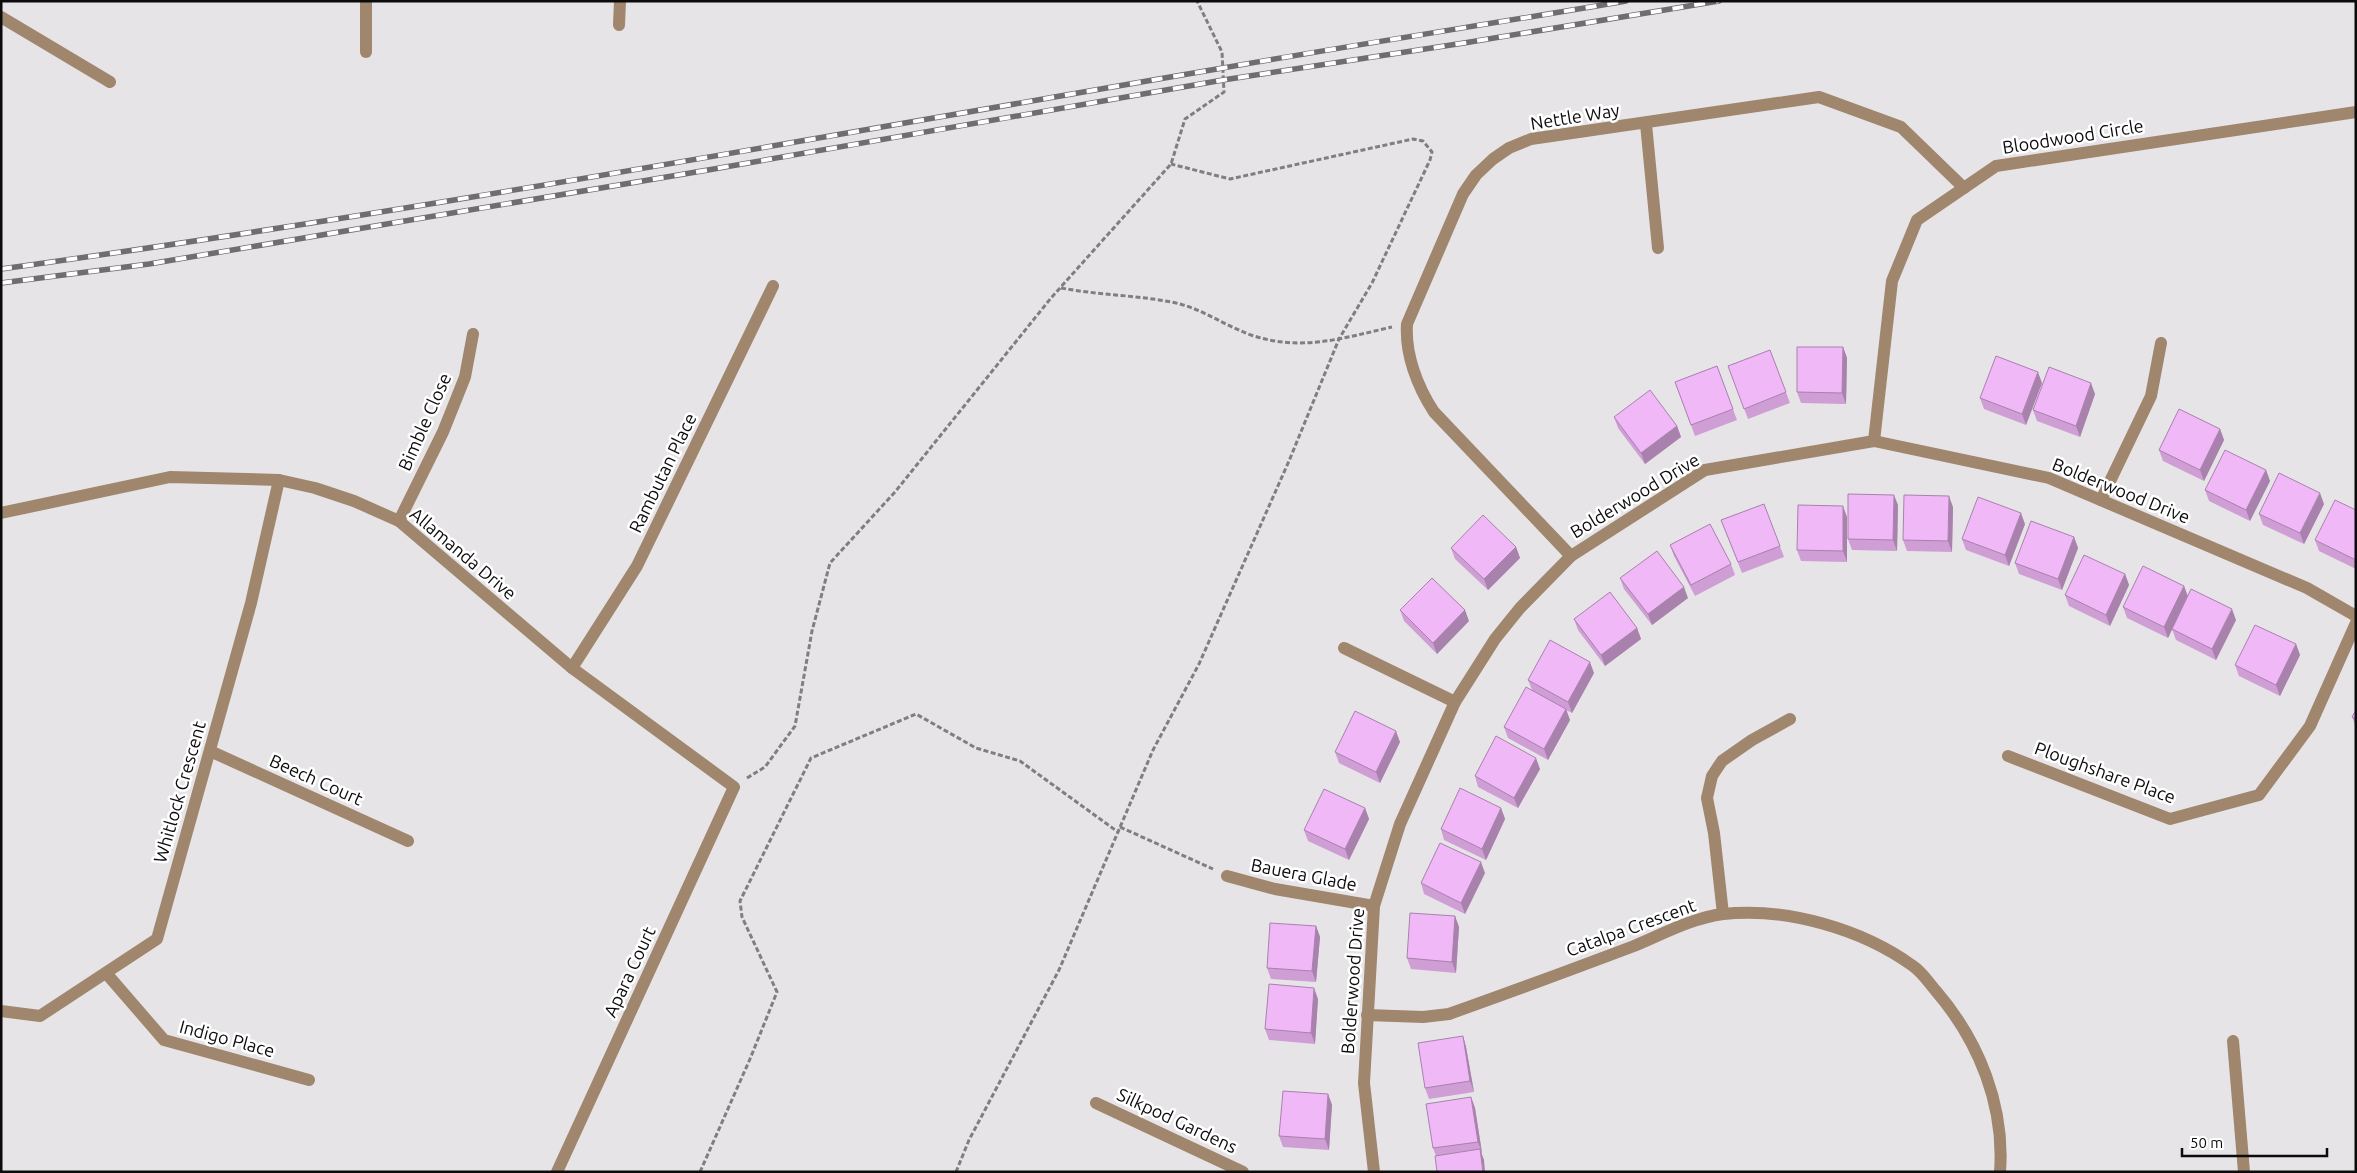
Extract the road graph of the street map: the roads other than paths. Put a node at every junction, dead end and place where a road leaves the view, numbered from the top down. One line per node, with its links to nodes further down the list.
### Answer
1 (366, 1): 5 (street)
2 (620, 1): 4 (street)
3 (1, 17): 6 (street)
4 (619, 25)
5 (366, 52)
6 (110, 82)
7 (2356, 112): 9 (street, Bloodwood Circle)
8 (1646, 124): 9 (street, Nettle Way); 10 (street); 19 (street, Nettle Way)
9 (1964, 188): 14 (street, Bloodwood Circle)
10 (1658, 248)
11 (773, 286): 23 (street, Rambutan Place)
12 (473, 334): 18 (street, Bimble Close)
13 (2161, 342): 16 (street)
14 (1874, 440): 16 (street, Bolderwood Drive); 19 (street, Bolderwood Drive)
15 (279, 480): 17 (street, Allamanda Drive); 18 (street, Allamanda Drive); 26 (street, Whitlock Crescent)
16 (2101, 500): 20 (street, Bolderwood Drive)
17 (1, 513)
18 (399, 521): 23 (street, Allamanda Drive)
19 (1571, 556): 24 (street, Bolderwood Drive)
20 (2356, 616)
21 (2356, 623): 27 (street, Ploughshare Place)
22 (1344, 648): 24 (street)
23 (572, 668): 28 (street, Allamanda Drive)
24 (1455, 702): 31 (street, Bolderwood Drive)
25 (1790, 719): 32 (street)
26 (210, 751): 29 (street, Beech Court); 33 (street, Whitlock Crescent)
27 (2008, 756)
28 (734, 787): 39 (street, Apara Court)
29 (408, 841)
30 (1227, 876): 31 (street, Bauera Glade)
31 (1374, 906): 35 (street, Bolderwood Drive)
32 (1723, 914): 35 (street, Catalpa Crescent); 42 (street, Catalpa Crescent)
33 (106, 973): 34 (street, Whitlock Crescent); 37 (street, Indigo Place)
34 (1, 1012)
35 (1367, 1015): 41 (street, Bolderwood Drive)
36 (2233, 1041): 43 (street)
37 (309, 1080)
38 (1096, 1103): 40 (street, Silkpod Gardens)
39 (557, 1172)
40 (1244, 1172)
41 (1374, 1172)
42 (2000, 1172)
43 (2244, 1172)

